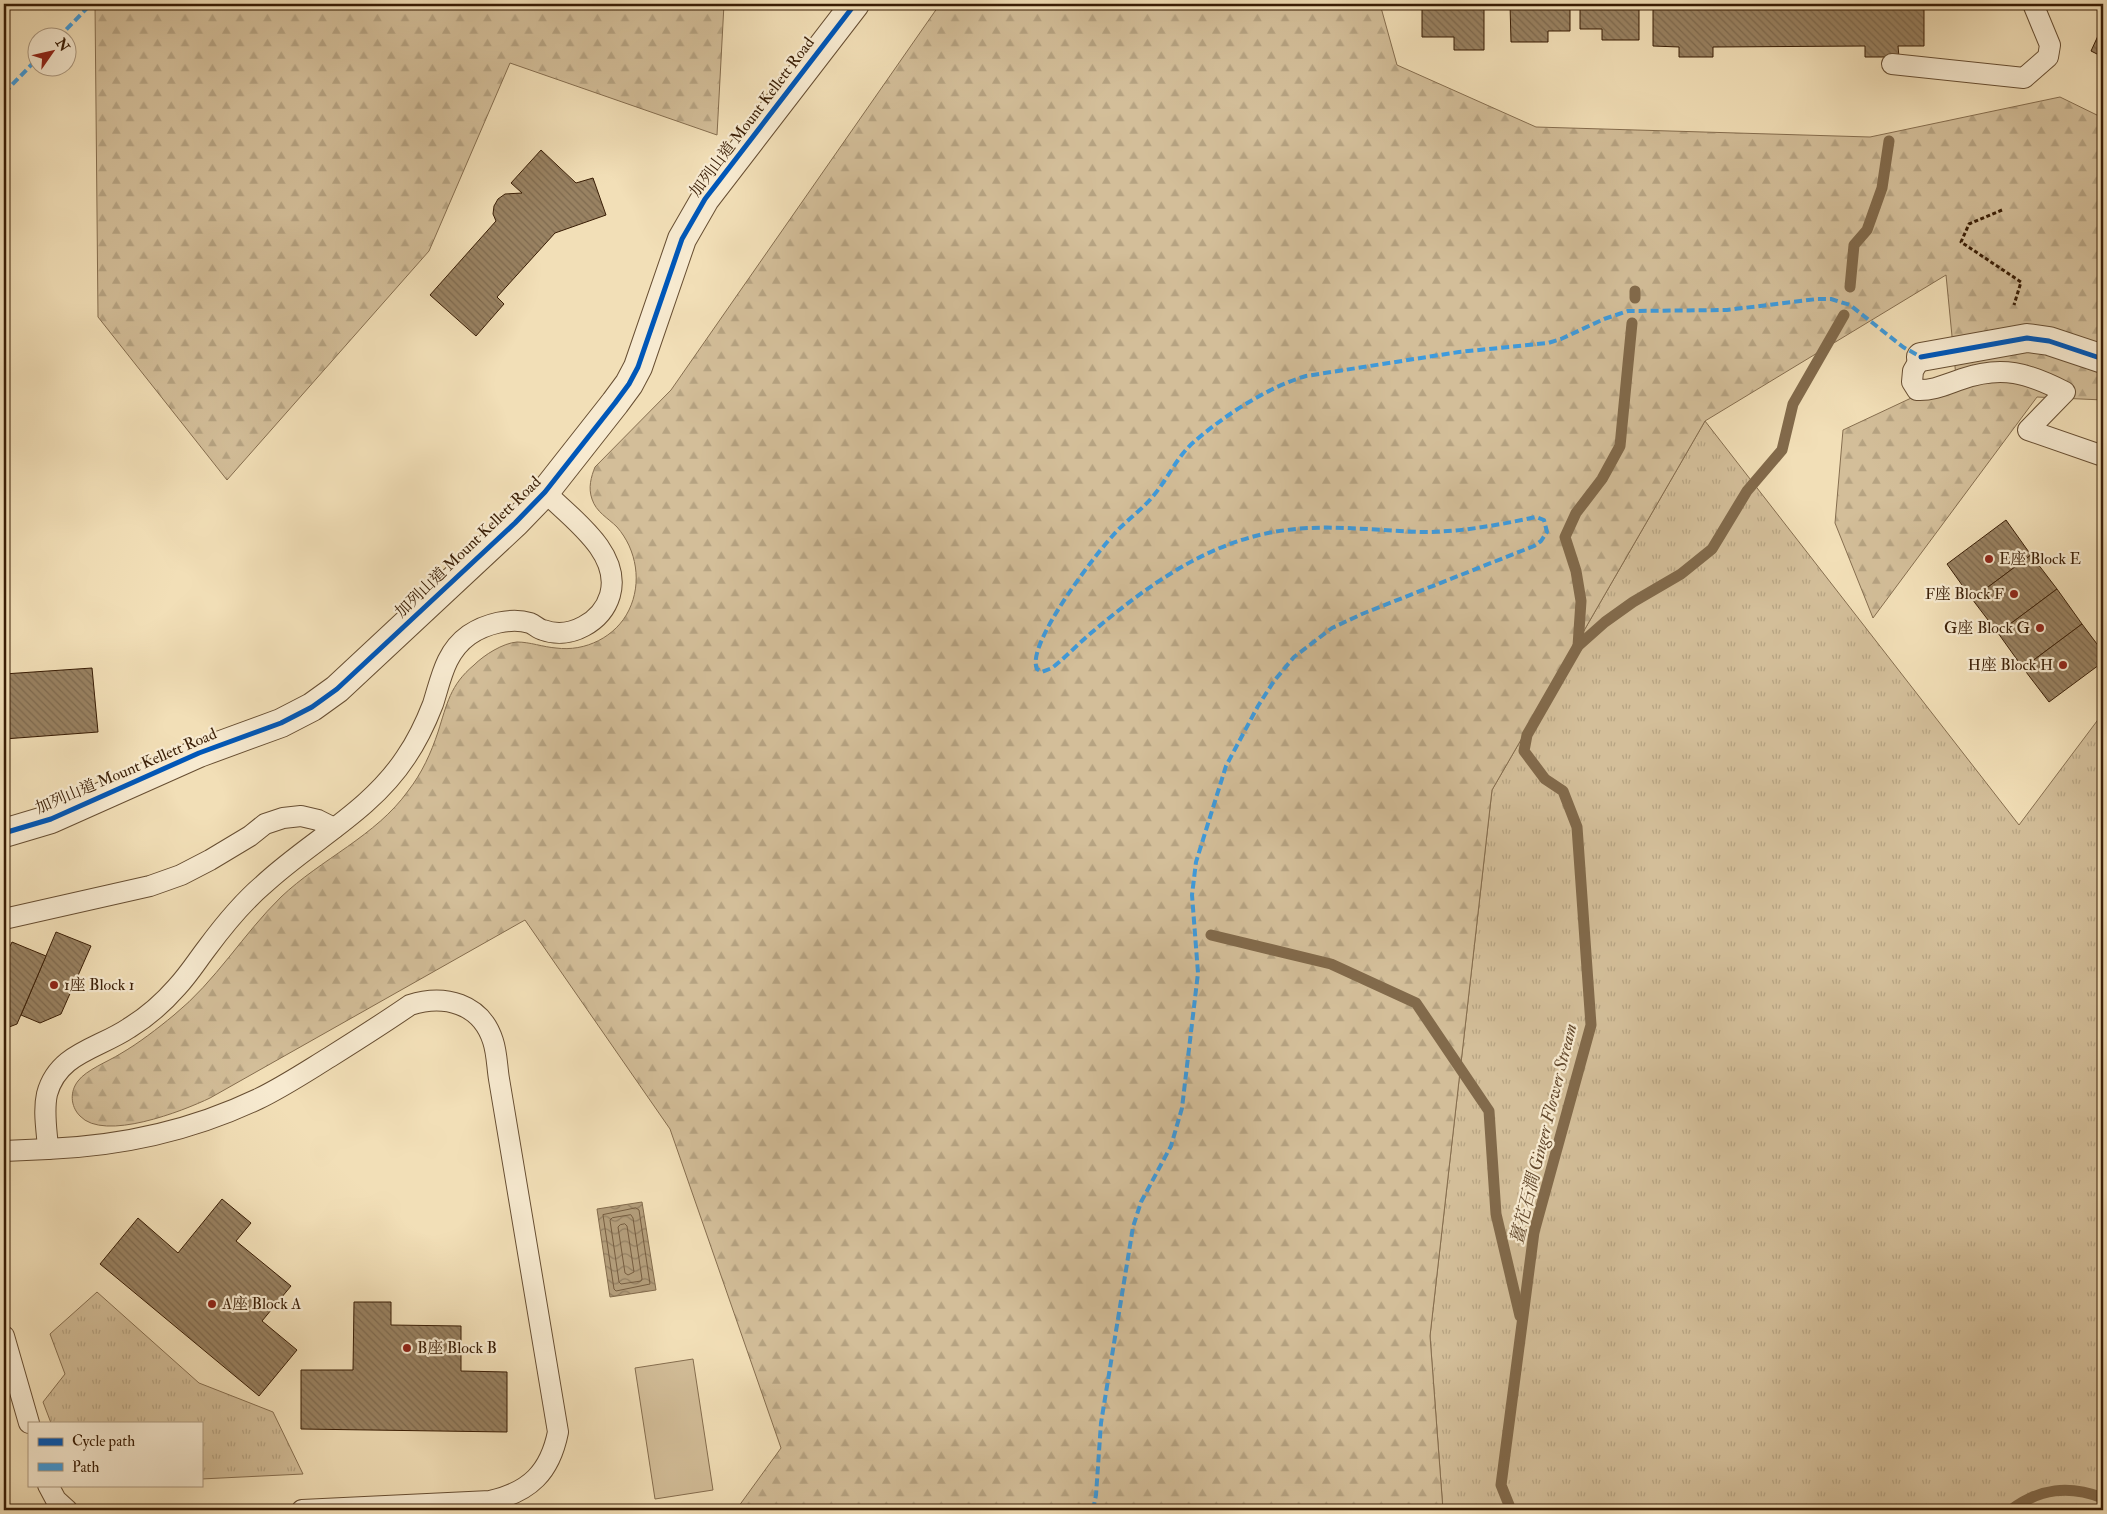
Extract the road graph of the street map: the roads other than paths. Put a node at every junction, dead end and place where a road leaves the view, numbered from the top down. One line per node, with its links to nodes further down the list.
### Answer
1 (855, 4): 7 (street, 加列山道 Mount Kellett Road)
2 (2033, 4): 3 (lane)
3 (1892, 64)
4 (1921, 356): 5 (street); 6 (lane)
5 (2103, 359)
6 (2103, 456)
7 (545, 492): 8 (lane); 9 (street, 加列山道 Mount Kellett Road)
8 (334, 828): 10 (lane); 11 (lane)
9 (4, 833)
10 (4, 918)
11 (48, 1149): 12 (lane); 17 (lane)
12 (4, 1152)
13 (4, 1336): 14 (lane)
14 (29, 1422)
15 (49, 1486): 16 (lane)
16 (67, 1510)
17 (302, 1510)

